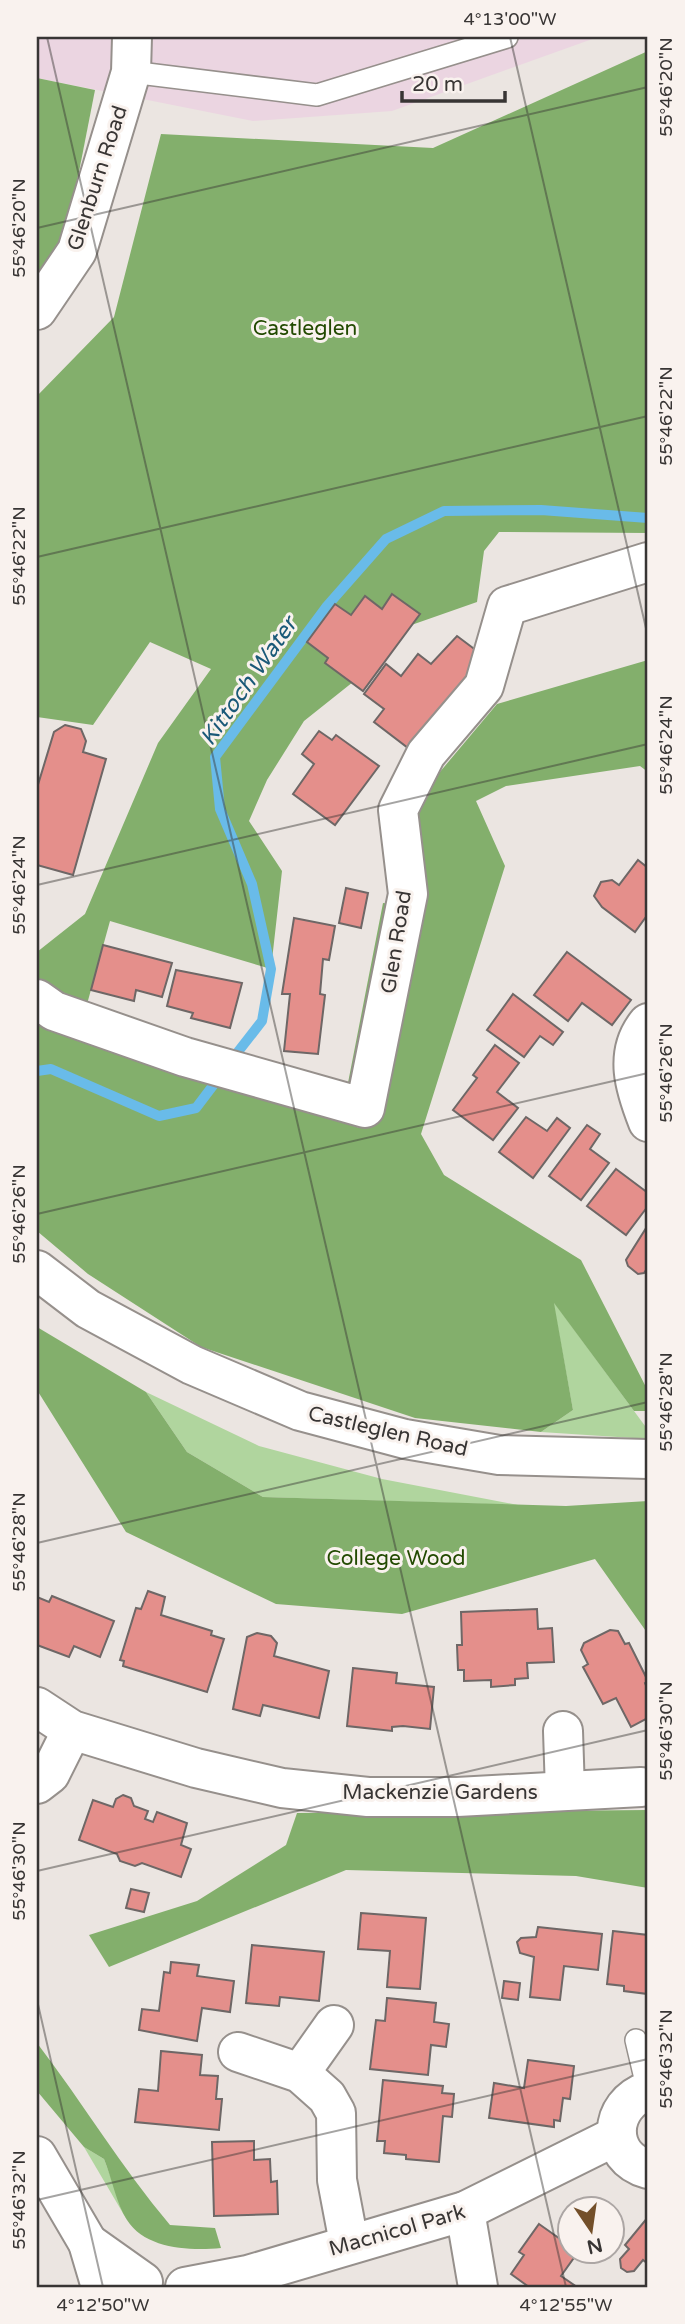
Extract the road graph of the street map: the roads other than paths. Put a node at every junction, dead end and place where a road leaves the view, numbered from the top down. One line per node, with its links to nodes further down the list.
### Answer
1 (507, 37): 2 (lane)
2 (132, 54): 3 (street, Glenburn Road)
3 (37, 310)
4 (648, 562): 5 (street, Glen Road)
5 (37, 999)
6 (648, 1023): 7 (street)
7 (648, 1122)
8 (37, 1270): 9 (street, Castleglen Road)
9 (648, 1459)
10 (37, 1707): 11 (street, Mackenzie Gardens)
11 (72, 1730): 13 (street); 15 (street, Mackenzie Gardens)
12 (563, 1731): 15 (street, Mackenzie Gardens)
13 (37, 1784)
14 (640, 1787): 15 (street, Mackenzie Gardens)
15 (565, 1791)
16 (334, 2025): 19 (street)
17 (636, 2040): 20 (lane)
18 (238, 2052): 19 (street)
19 (300, 2073): 26 (street)
20 (648, 2091): 21 (street)
21 (616, 2136): 23 (street); 24 (street, Macnicol Park)
22 (37, 2155): 25 (street)
23 (648, 2169)
24 (466, 2211): 26 (street, Macnicol Park); 31 (street)
25 (88, 2243): 28 (street); 29 (street)
26 (349, 2243): 27 (street, Macnicol Park)
27 (240, 2281): 30 (street, Macnicol Park)
28 (147, 2285)
29 (101, 2287)
30 (185, 2287)
31 (478, 2287)

